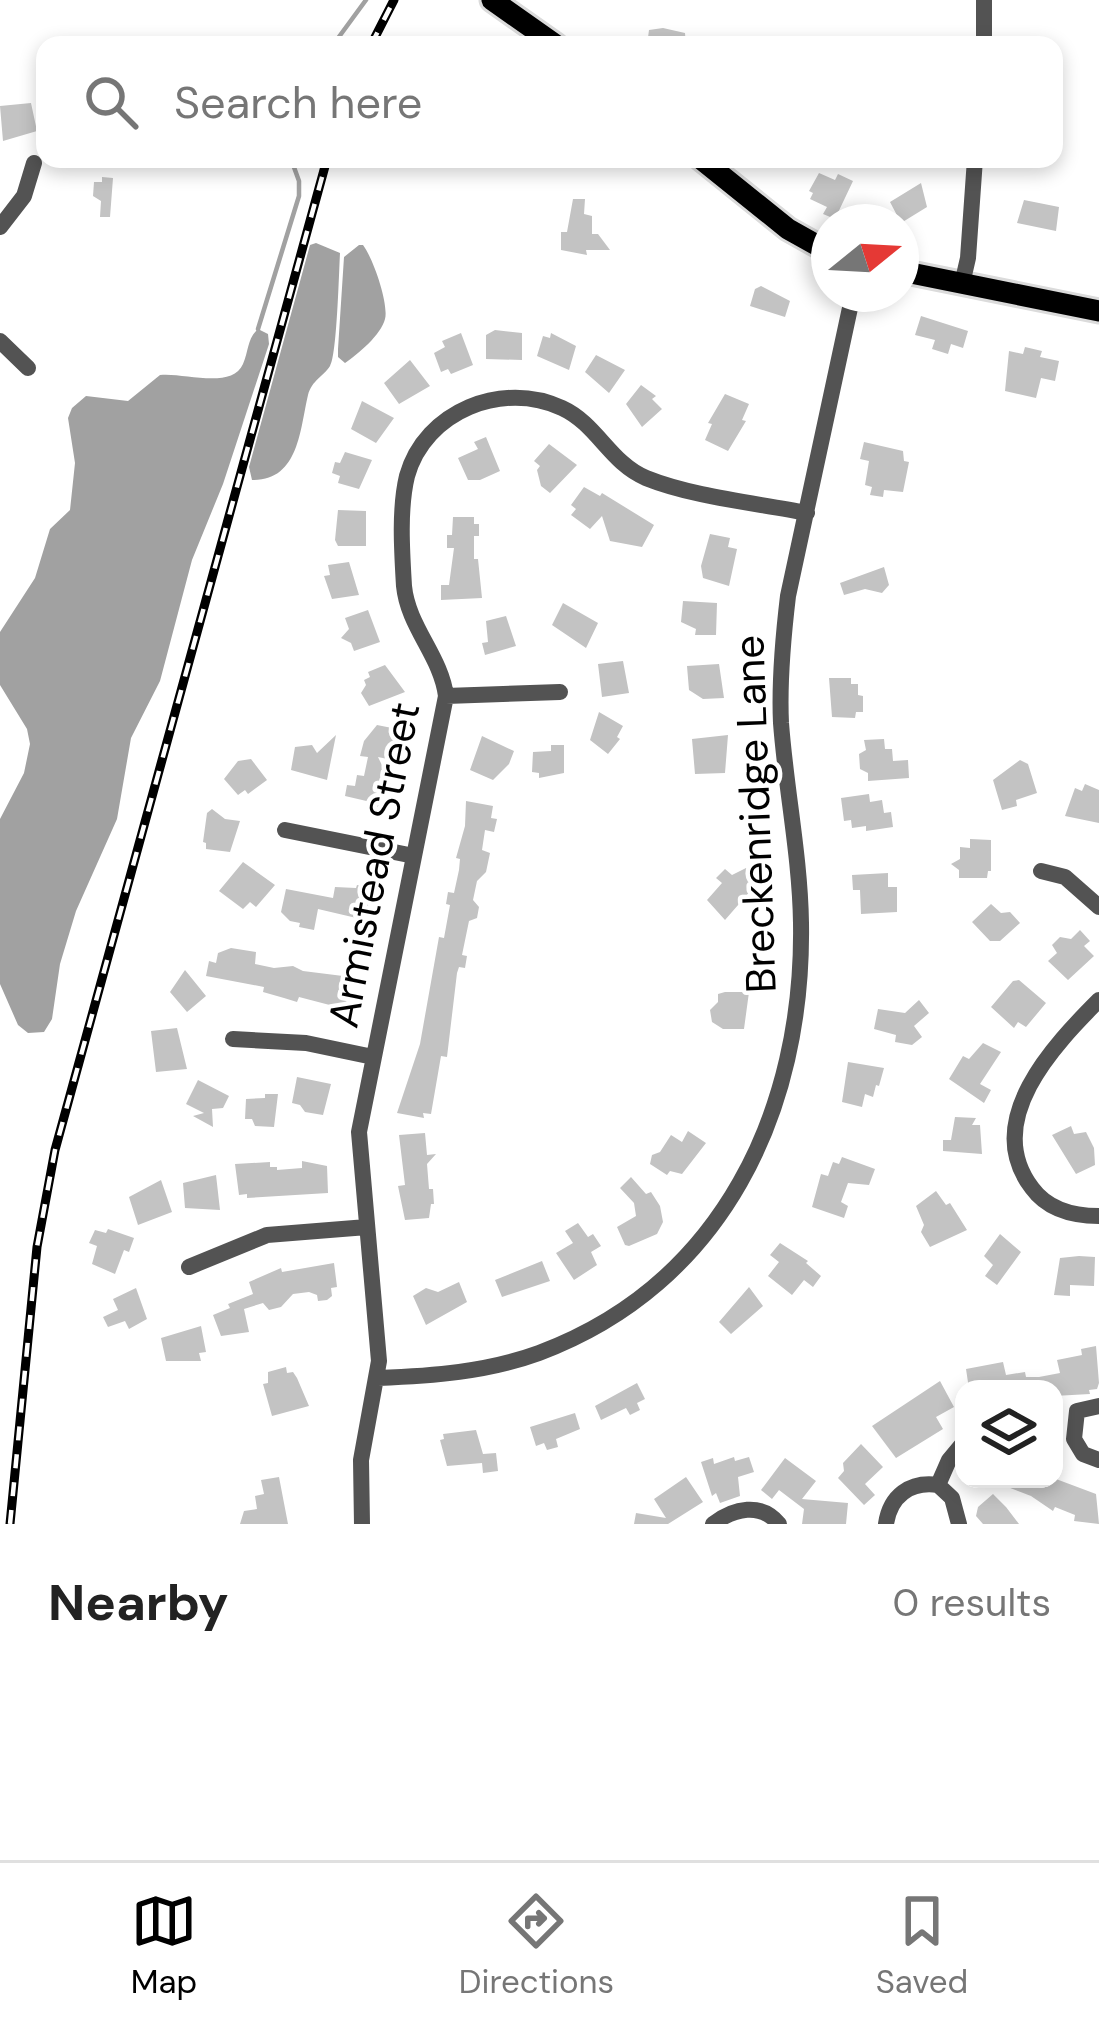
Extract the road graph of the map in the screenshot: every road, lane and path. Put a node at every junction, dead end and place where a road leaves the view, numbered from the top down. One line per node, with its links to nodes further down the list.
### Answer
1 (492, 0): 3 (main road)
2 (984, 0): 4 (street)
3 (543, 36)
4 (984, 36)
5 (34, 163): 8 (street)
6 (712, 168): 9 (main road)
7 (974, 168): 11 (street)
8 (0, 227)
9 (811, 242)
10 (919, 276): 11 (main road)
11 (962, 284): 12 (main road)
12 (1099, 311)
13 (849, 312): 16 (street, Breckenridge Lane)
14 (0, 341): 15 (street)
15 (28, 368)
16 (807, 513): 18 (street, Armistead Street); 29 (street, Breckenridge Lane)
17 (560, 692): 18 (street)
18 (446, 696): 20 (street, Armistead Street)
19 (285, 830): 20 (street)
20 (414, 856): 25 (street, Armistead Street)
21 (1041, 871): 22 (street)
22 (1099, 907)
23 (1099, 1000): 26 (street)
24 (233, 1039): 25 (street)
25 (373, 1057): 27 (street, Armistead Street)
26 (1099, 1216)
27 (367, 1227): 28 (street); 29 (street, Armistead Street)
28 (189, 1268)
29 (377, 1378): 36 (street, Armistead Street)
30 (1099, 1406): 31 (street)
31 (1078, 1412): 32 (street); 34 (street)
32 (1063, 1414)
33 (955, 1453): 35 (street)
34 (1099, 1460)
35 (938, 1485): 39 (street); 40 (street)
36 (362, 1524)
37 (713, 1524): 38 (street)
38 (779, 1524)
39 (886, 1524)
40 (958, 1524)

